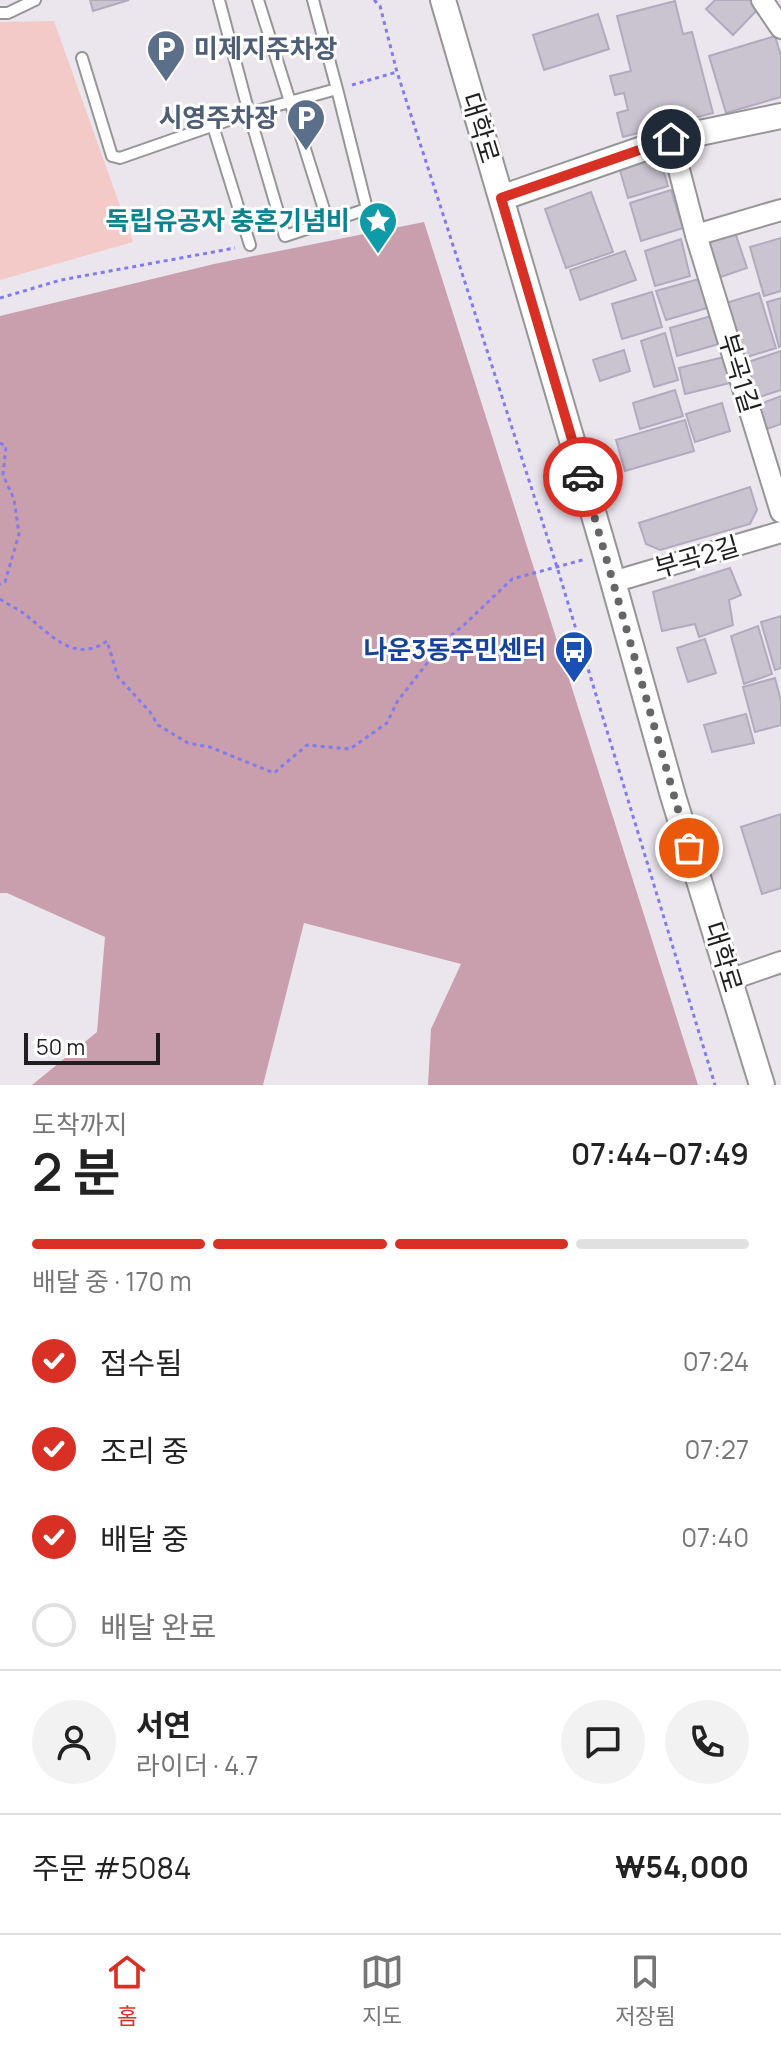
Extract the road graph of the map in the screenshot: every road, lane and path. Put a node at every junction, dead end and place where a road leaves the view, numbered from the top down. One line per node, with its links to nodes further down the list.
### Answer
1 (35, 0): 8 (lane)
2 (219, 0): 14 (lane)
3 (258, 0): 13 (lane)
4 (313, 0): 12 (lane)
5 (374, 0): 11 (path)
6 (443, 0): 18 (street, 대학로)
7 (762, 0): 9 (street)
8 (0, 13)
9 (781, 28)
10 (82, 58): 16 (lane)
11 (397, 72): 12 (path); 29 (path)
12 (337, 89): 13 (lane); 20 (lane)
13 (289, 102): 14 (lane); 20 (lane)
14 (249, 113): 16 (lane); 20 (lane)
15 (781, 116): 17 (street)
16 (213, 126): 22 (lane)
17 (671, 139): 18 (street); 21 (street, 부곡1길)
18 (501, 198): 28 (street, 대학로)
19 (781, 210): 21 (street)
20 (328, 222)
21 (696, 235): 26 (street, 부곡1길)
22 (250, 245)
23 (207, 255): 24 (path)
24 (0, 298)
25 (0, 443): 31 (path)
26 (781, 512)
27 (781, 532): 30 (street, 부곡2길)
28 (605, 553): 29 (path); 30 (street, 대학로)
29 (557, 567): 32 (path); 35 (path)
30 (613, 582): 34 (street, 대학로)
31 (0, 584)
32 (0, 599)
33 (781, 962): 34 (street)
34 (729, 980): 36 (street, 대학로)
35 (715, 1085)
36 (762, 1085)

